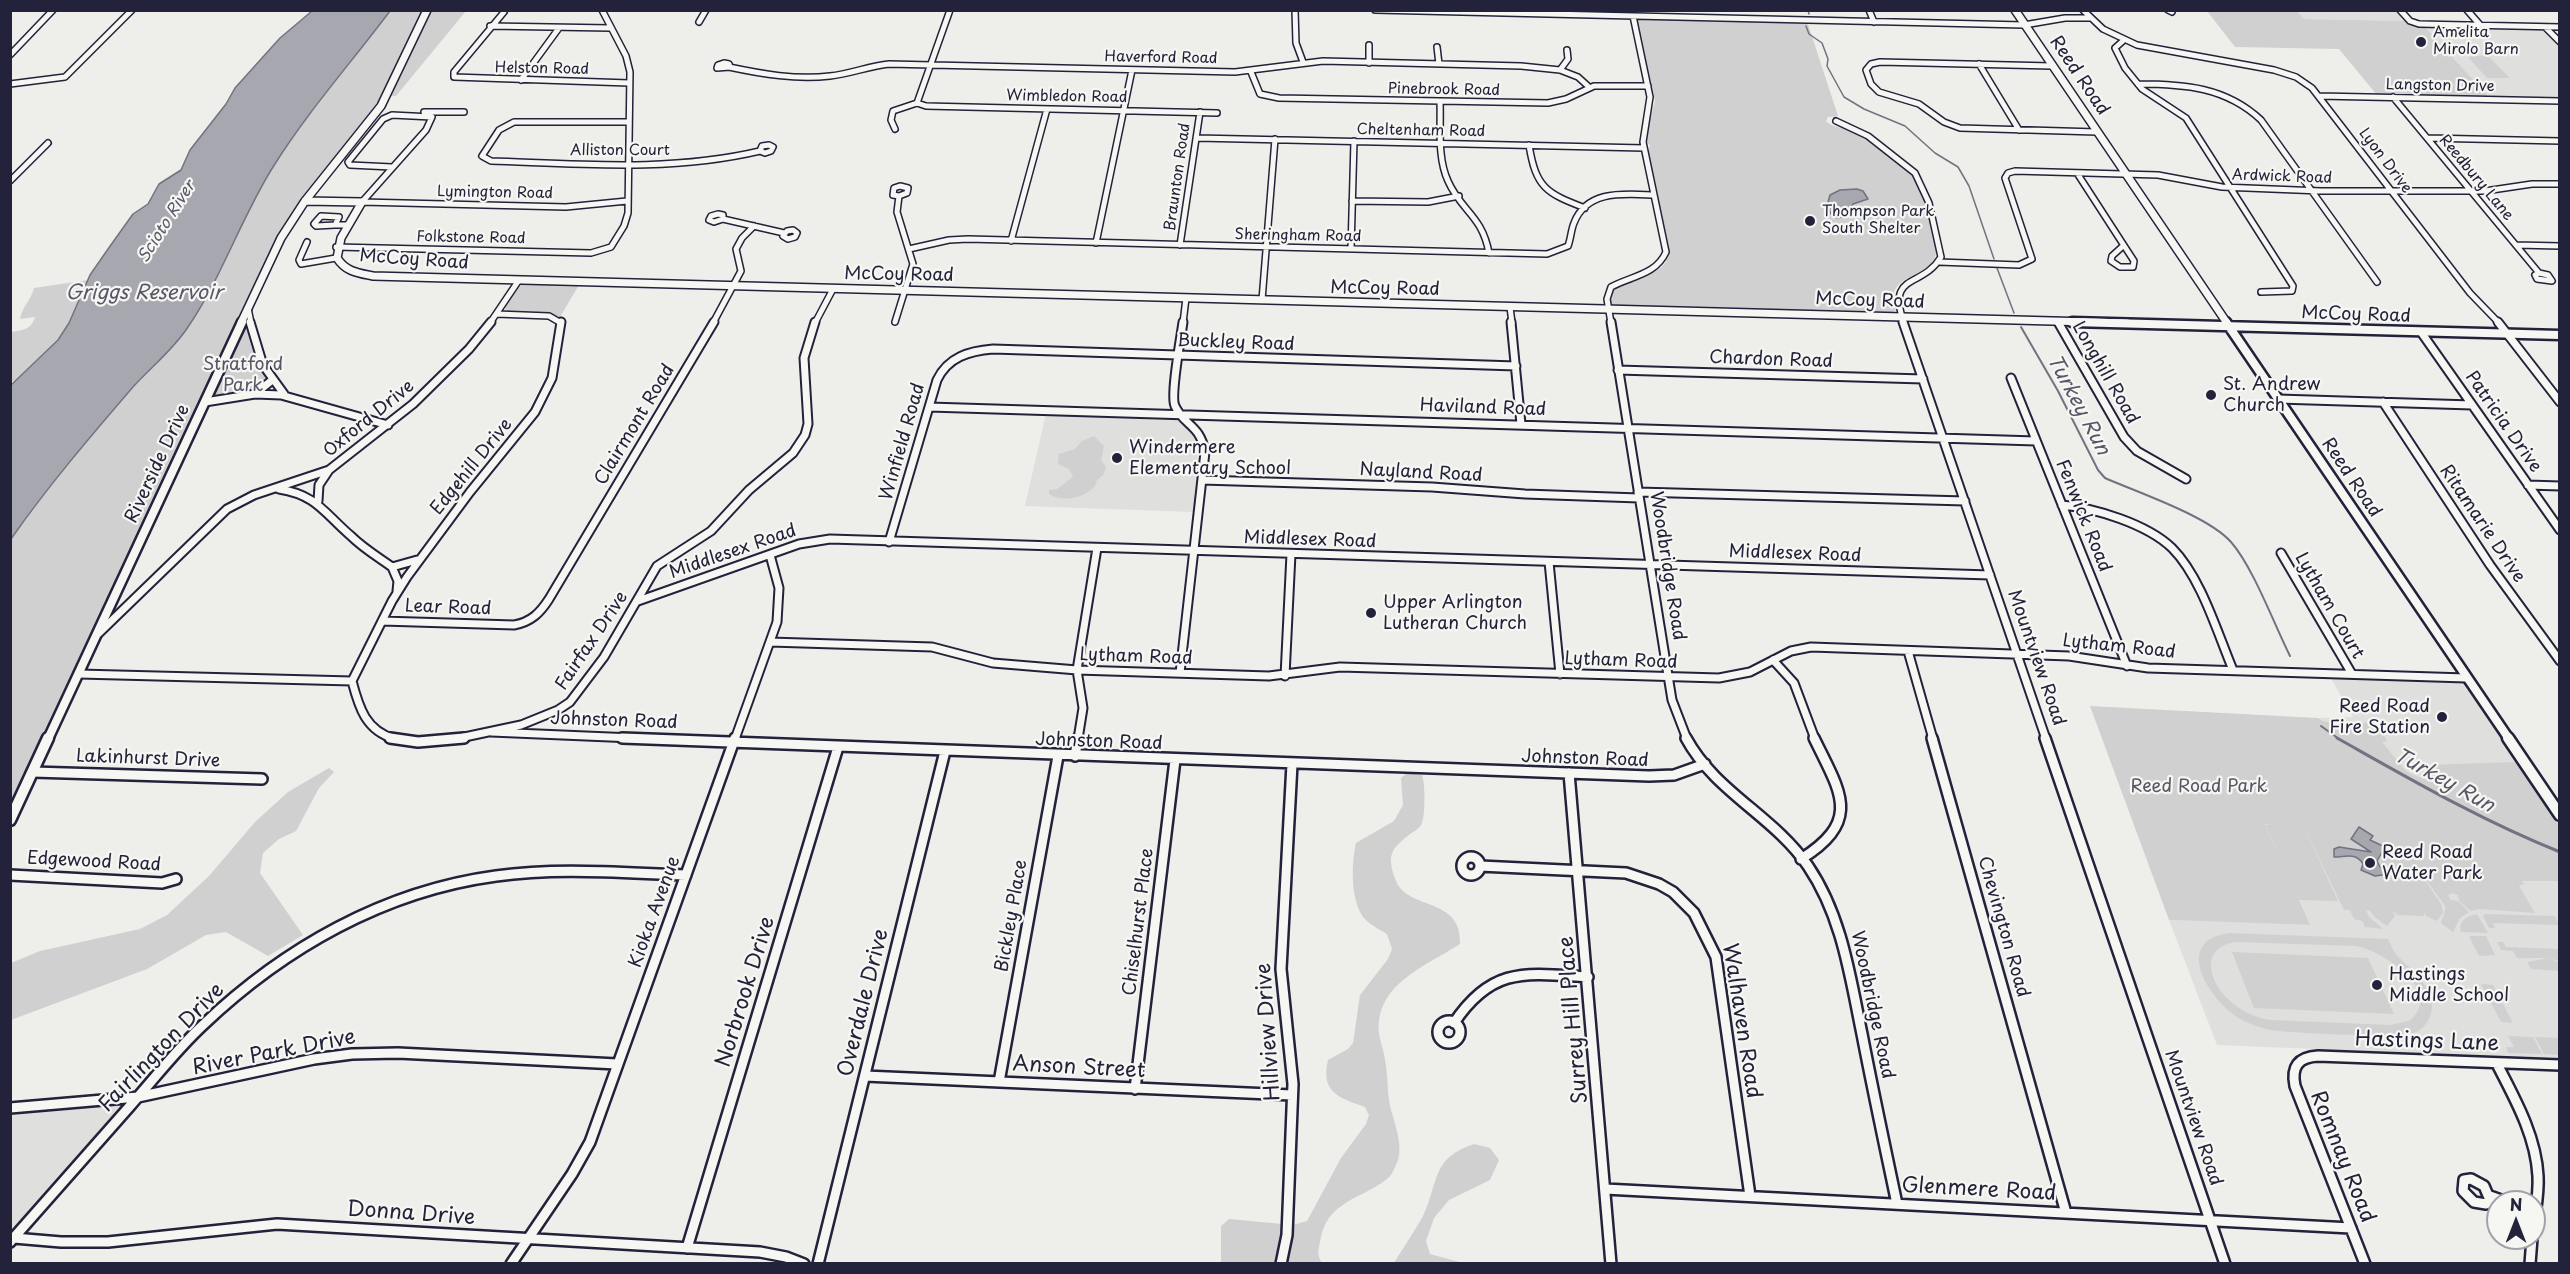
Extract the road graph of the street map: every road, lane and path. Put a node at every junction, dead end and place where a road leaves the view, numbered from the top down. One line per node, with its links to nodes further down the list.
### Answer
1 (53, 10): 33 (street)
2 (132, 10): 46 (street)
3 (427, 10): 90 (main road, Riverside Drive)
4 (602, 10): 27 (street)
5 (706, 10): 19 (street)
6 (950, 10): 38 (street)
7 (1295, 10): 34 (street)
8 (1375, 10): 16 (street)
9 (1869, 10): 20 (street)
10 (2015, 10): 21 (main road, Reed Road)
11 (2083, 10): 18 (street, Lyon Drive)
12 (2400, 10): 23 (street)
13 (2467, 10): 23 (street)
14 (502, 11): 15 (street); 22 (street)
15 (512, 11)
16 (1405, 11): 17 (street)
17 (1633, 16): 20 (street); 48 (street)
18 (2090, 18): 21 (street); 28 (street, Lyon Drive)
19 (699, 22)
20 (1874, 22): 21 (street)
21 (2024, 25): 39 (main road, Reed Road)
22 (490, 26): 26 (street); 44 (street, Helston Road)
23 (2481, 26): 24 (street)
24 (2545, 27): 25 (street); 29 (street)
25 (2559, 27)
26 (559, 28): 27 (street); 44 (street)
27 (610, 28): 45 (street)
28 (2124, 40): 47 (street); 50 (street, Lyon Drive)
29 (2559, 42)
30 (1369, 45): 35 (street)
31 (1437, 47): 36 (street)
32 (1567, 50): 42 (street)
33 (10, 55)
34 (1304, 62): 35 (street, Haverford Road); 43 (street, Haverford Road)
35 (1369, 63): 36 (street, Haverford Road)
36 (1438, 64): 42 (street, Haverford Road)
37 (1979, 64): 39 (street); 65 (street); 65 (street)
38 (929, 65): 40 (street, Haverford Road); 41 (street, Haverford Road); 54 (street)
39 (2052, 66): 66 (main road, Reed Road)
40 (729, 67)
41 (1132, 70): 43 (street, Haverford Road); 56 (street)
42 (1560, 70): 49 (street, Haverford Road)
43 (1251, 72): 53 (street, Pinebrook Road)
44 (521, 80): 45 (street, Helston Road)
45 (629, 82): 62 (street)
46 (10, 84)
47 (2138, 84): 83 (street); 84 (street)
48 (1648, 86): 49 (street, Pinebrook Road); 75 (street)
49 (1589, 87): 53 (street, Pinebrook Road)
50 (2319, 96): 51 (street, Langston Drive); 86 (street, Lyon Drive)
51 (2393, 97): 52 (street, Langston Drive); 68 (street, Reedbury Lane)
52 (2559, 101)
53 (1440, 102): 73 (street)
54 (917, 103): 55 (street, Wimbledon Road); 64 (street)
55 (1047, 109): 56 (street, Wimbledon Road); 100 (street)
56 (1123, 110): 59 (street, Wimbledon Road); 102 (street)
57 (390, 111): 61 (street)
58 (464, 112): 61 (street)
59 (1200, 112): 60 (street, Wimbledon Road); 67 (street, Braunton Road)
60 (1217, 113)
61 (432, 116): 78 (street); 78 (street)
62 (629, 122): 77 (street); 77 (street, Alliston Court)
63 (1836, 122): 113 (street)
64 (895, 129)
65 (2019, 130): 66 (street)
66 (2097, 132): 80 (main road, Reed Road)
67 (1197, 138): 69 (street, Cheltenham Road); 103 (street, Braunton Road)
68 (2428, 138): 71 (street); 85 (street, Reedbury Lane)
69 (1275, 139): 70 (street, Cheltenham Road); 108 (street)
70 (1353, 141): 73 (street, Cheltenham Road); 92 (street)
71 (2559, 141)
72 (48, 143): 81 (street)
73 (1442, 143): 74 (street, Cheltenham Road); 89 (street)
74 (1529, 145): 75 (street, Cheltenham Road); 94 (street)
75 (1644, 148): 87 (street)
76 (760, 151): 77 (street, Alliston Court)
77 (628, 164): 91 (street)
78 (392, 167): 93 (street)
79 (2077, 173): 80 (street, Ardwick Road); 106 (street); 113 (street, Ardwick Road)
80 (2125, 174): 83 (street, Ardwick Road); 130 (main road, Reed Road)
81 (10, 182)
82 (2559, 184): 85 (street, Ardwick Road)
83 (2230, 188): 84 (street, Ardwick Road); 120 (street)
84 (2312, 190): 86 (street, Ardwick Road); 116 (street)
85 (2472, 191): 86 (street, Ardwick Road); 104 (street, Reedbury Lane)
86 (2392, 192): 132 (street, Lyon Drive)
87 (1654, 195): 94 (street); 125 (street)
88 (899, 196): 109 (street)
89 (1458, 196): 92 (street); 111 (street)
90 (305, 201): 93 (main road); 124 (main road, Riverside Drive)
91 (627, 201): 93 (street, Lymington Road); 105 (street, Folkstone Road)
92 (1352, 201): 110 (street)
93 (363, 202): 96 (main road, McCoy Road)
94 (1585, 208): 111 (street, Sheringham Road)
95 (723, 219): 98 (street)
96 (348, 225): 97 (street); 105 (main road, McCoy Road)
97 (335, 226)
98 (754, 226): 99 (street); 117 (street, Clairmont Road)
99 (784, 232)
100 (1011, 241): 102 (street, Sheringham Road); 109 (street, Sheringham Road)
101 (307, 242): 112 (street)
102 (1096, 243): 103 (street, Sheringham Road)
103 (1180, 245): 108 (street, Sheringham Road)
104 (2516, 245): 107 (street); 114 (street, Reedbury Lane)
105 (336, 246): 112 (main road, McCoy Road)
106 (2123, 246)
107 (2559, 246)
108 (1265, 247): 110 (street, Sheringham Road); 122 (street)
109 (909, 249): 119 (street)
110 (1351, 249): 111 (street, Sheringham Road)
111 (1489, 253)
112 (336, 258): 115 (main road, McCoy Road)
113 (1939, 262): 127 (street, Mountview Road)
114 (2540, 273)
115 (519, 280): 117 (main road, McCoy Road); 126 (street, Oxford Drive)
116 (2377, 282)
117 (735, 286): 118 (main road, McCoy Road); 180 (street, Clairmont Road)
118 (833, 289): 119 (main road, McCoy Road); 178 (street, Fairfax Drive)
119 (906, 291): 121 (main road, McCoy Road); 129 (street)
120 (2261, 292)
121 (1186, 298): 122 (main road, McCoy Road); 135 (street)
122 (1262, 300): 123 (main road, McCoy Road)
123 (1510, 307): 125 (main road, McCoy Road); 136 (street)
124 (248, 308): 140 (street); 144 (main road, Riverside Drive)
125 (1608, 309): 127 (main road, McCoy Road); 137 (street, Woodbridge Road)
126 (497, 314): 151 (street, Oxford Drive); 172 (street, Edgehill Drive)
127 (1902, 317): 128 (main road, McCoy Road); 139 (street, Mountview Road)
128 (2058, 321): 130 (main road, McCoy Road); 156 (street, Longhill Road)
129 (895, 322)
130 (2229, 326): 131 (main road, McCoy Road); 143 (main road, Reed Road)
131 (2421, 332): 132 (main road, McCoy Road); 147 (street, Patricia Drive)
132 (2508, 334): 133 (main road, McCoy Road); 146 (street, Lyon Drive)
133 (2559, 335)
134 (957, 357): 135 (street, Buckley Road); 148 (street, Winfield Road)
135 (1178, 357): 136 (street, Buckley Road); 149 (street)
136 (1516, 366): 150 (street)
137 (1618, 370): 139 (street, Chardon Road); 152 (street, Woodbridge Road)
138 (2011, 378): 154 (street, Fenwick Road)
139 (1923, 379): 153 (street, Mountview Road)
140 (271, 381): 141 (street); 142 (street)
141 (255, 393): 142 (street); 144 (street)
142 (285, 395): 151 (street)
143 (2278, 399): 145 (street); 196 (main road, Reed Road)
144 (205, 402): 181 (main road, Riverside Drive)
145 (2383, 402): 147 (street); 186 (street, Ritamarie Drive)
146 (2559, 402)
147 (2472, 405): 158 (street, Patricia Drive)
148 (929, 407): 149 (street, Haviland Road); 166 (street, Winfield Road)
149 (1182, 414): 150 (street, Haviland Road); 157 (street)
150 (1521, 424): 152 (street, Haviland Road)
151 (388, 425): 155 (street, Oxford Drive)
152 (1628, 428): 153 (street, Haviland Road); 161 (street, Woodbridge Road)
153 (1943, 438): 154 (street, Haviland Road); 163 (street, Mountview Road)
154 (2036, 441): 164 (street, Fenwick Road)
155 (329, 470): 160 (street, Oxford Drive); 162 (street)
156 (2186, 479)
157 (1202, 480): 161 (street, Nayland Road); 168 (street)
158 (2528, 485): 159 (street); 165 (street, Patricia Drive)
159 (2559, 486)
160 (274, 489): 162 (street); 181 (street, Oxford Drive)
161 (1638, 495): 163 (street, Nayland Road); 174 (street, Woodbridge Road)
162 (318, 501): 175 (street)
163 (1965, 501): 176 (street, Mountview Road)
164 (2062, 505): 187 (street, Fenwick Road); 189 (street)
165 (2559, 530)
166 (889, 542): 167 (street, Middlesex Road); 171 (street, Middlesex Road)
167 (1097, 548): 168 (street, Middlesex Road); 188 (street)
168 (1194, 551): 169 (street, Middlesex Road); 190 (street)
169 (1291, 554): 173 (street, Middlesex Road); 194 (street)
170 (2281, 554): 193 (street, Lytham Court)
171 (770, 555): 178 (street, Middlesex Road); 182 (street, Kioka Avenue)
172 (420, 557): 175 (street); 177 (street, Edgehill Drive)
173 (1549, 562): 174 (street, Middlesex Road); 192 (street)
174 (1650, 565): 176 (street, Middlesex Road); 195 (street, Woodbridge Road)
175 (392, 567): 177 (street, Lear Road)
176 (1990, 575): 184 (street, Mountview Road)
177 (397, 592): 179 (street, Edgehill Drive)
178 (638, 601): 198 (street, Fairfax Drive)
179 (382, 621): 180 (street, Lear Road); 197 (street, Edgehill Drive)
180 (514, 626)
181 (99, 633): 191 (main road, Riverside Drive)
182 (770, 642): 188 (street, Lytham Road); 199 (street, Kioka Avenue)
183 (1908, 651): 184 (street, Lytham Road); 185 (street, Lytham Road); 234 (street, Chevington Road)
184 (2017, 654): 187 (street, Lytham Road); 235 (street, Mountview Road)
185 (1773, 660): 195 (street, Lytham Road); 212 (street)
186 (2559, 661)
187 (2127, 666): 189 (street, Lytham Road)
188 (1077, 670): 190 (street, Lytham Road); 203 (street)
189 (2234, 670): 193 (street, Lytham Road)
190 (1180, 673): 194 (street, Lytham Road)
191 (79, 674): 197 (street); 207 (main road, Riverside Drive)
192 (1560, 674): 194 (street, Lytham Road); 195 (street, Lytham Road)
193 (2352, 674): 196 (street, Lytham Road)
194 (1285, 676)
195 (1668, 678): 206 (street, Woodbridge Road)
196 (2466, 678): 210 (main road, Reed Road)
197 (352, 681): 198 (street, Fairfax Drive)
198 (491, 732): 199 (street, Johnston Road)
199 (733, 742): 200 (street, Johnston Road); 216 (street, Kioka Avenue)
200 (838, 747): 201 (street, Johnston Road); 239 (street, Norbrook Drive)
201 (945, 751): 202 (street, Johnston Road); 224 (street, Overdale Drive)
202 (1058, 756): 203 (street, Johnston Road); 225 (street, Bickley Place)
203 (1075, 756): 204 (street, Johnston Road)
204 (1175, 760): 205 (street, Johnston Road); 226 (street, Chiselhurst Place)
205 (1292, 764): 208 (street, Johnston Road); 227 (street, Hillview Drive)
206 (1705, 764): 208 (street, Johnston Road); 212 (street, Woodbridge Road)
207 (33, 772): 209 (street, Lakinhurst Drive); 211 (main road, Riverside Drive)
208 (1569, 773): 214 (street, Surrey Hill Place)
209 (262, 779)
210 (2559, 815)
211 (10, 820)
212 (1801, 859): 233 (street, Woodbridge Road)
213 (1480, 866): 214 (street, Walhaven Road)
214 (1578, 871): 218 (street, Surrey Hill Place); 232 (street, Walhaven Road)
215 (10, 875): 217 (street, Edgewood Road)
216 (686, 875): 220 (street, Kioka Avenue); 228 (street, Fairlington Drive)
217 (176, 879)
218 (1588, 977): 219 (street); 230 (street, Surrey Hill Place)
219 (1454, 1023)
220 (617, 1064): 228 (street, River Park Drive); 237 (street, Kioka Avenue)
221 (2295, 1064): 222 (street, Hastings Lane); 236 (street, Romnay Road)
222 (2497, 1064): 223 (street, Hastings Lane); 231 (street)
223 (2559, 1065)
224 (865, 1076): 225 (street, Anson Street); 243 (street, Overdale Drive)
225 (999, 1082): 226 (street, Anson Street)
226 (1135, 1089): 227 (street, Anson Street)
227 (1292, 1095): 240 (street, Hillview Drive)
228 (138, 1097): 229 (street, River Park Drive); 238 (street, Fairlington Drive)
229 (10, 1108)
230 (1605, 1189): 232 (street, Glenmere Road); 244 (street, Surrey Hill Place)
231 (2537, 1190)
232 (1750, 1196): 233 (street, Glenmere Road)
233 (1897, 1204): 234 (street, Glenmere Road)
234 (2066, 1213): 235 (street, Glenmere Road)
235 (2210, 1220): 236 (street, Glenmere Road); 245 (street, Mountview Road)
236 (2351, 1228): 246 (street, Romnay Road)
237 (525, 1239): 238 (street, Donna Drive); 239 (street, Donna Drive); 241 (street, Kioka Avenue)
238 (12, 1240)
239 (687, 1248): 242 (street, Donna Drive)
240 (1281, 1262)
241 (512, 1263)
242 (804, 1263)
243 (818, 1263)
244 (1611, 1263)
245 (2225, 1263)
246 (2365, 1263)

